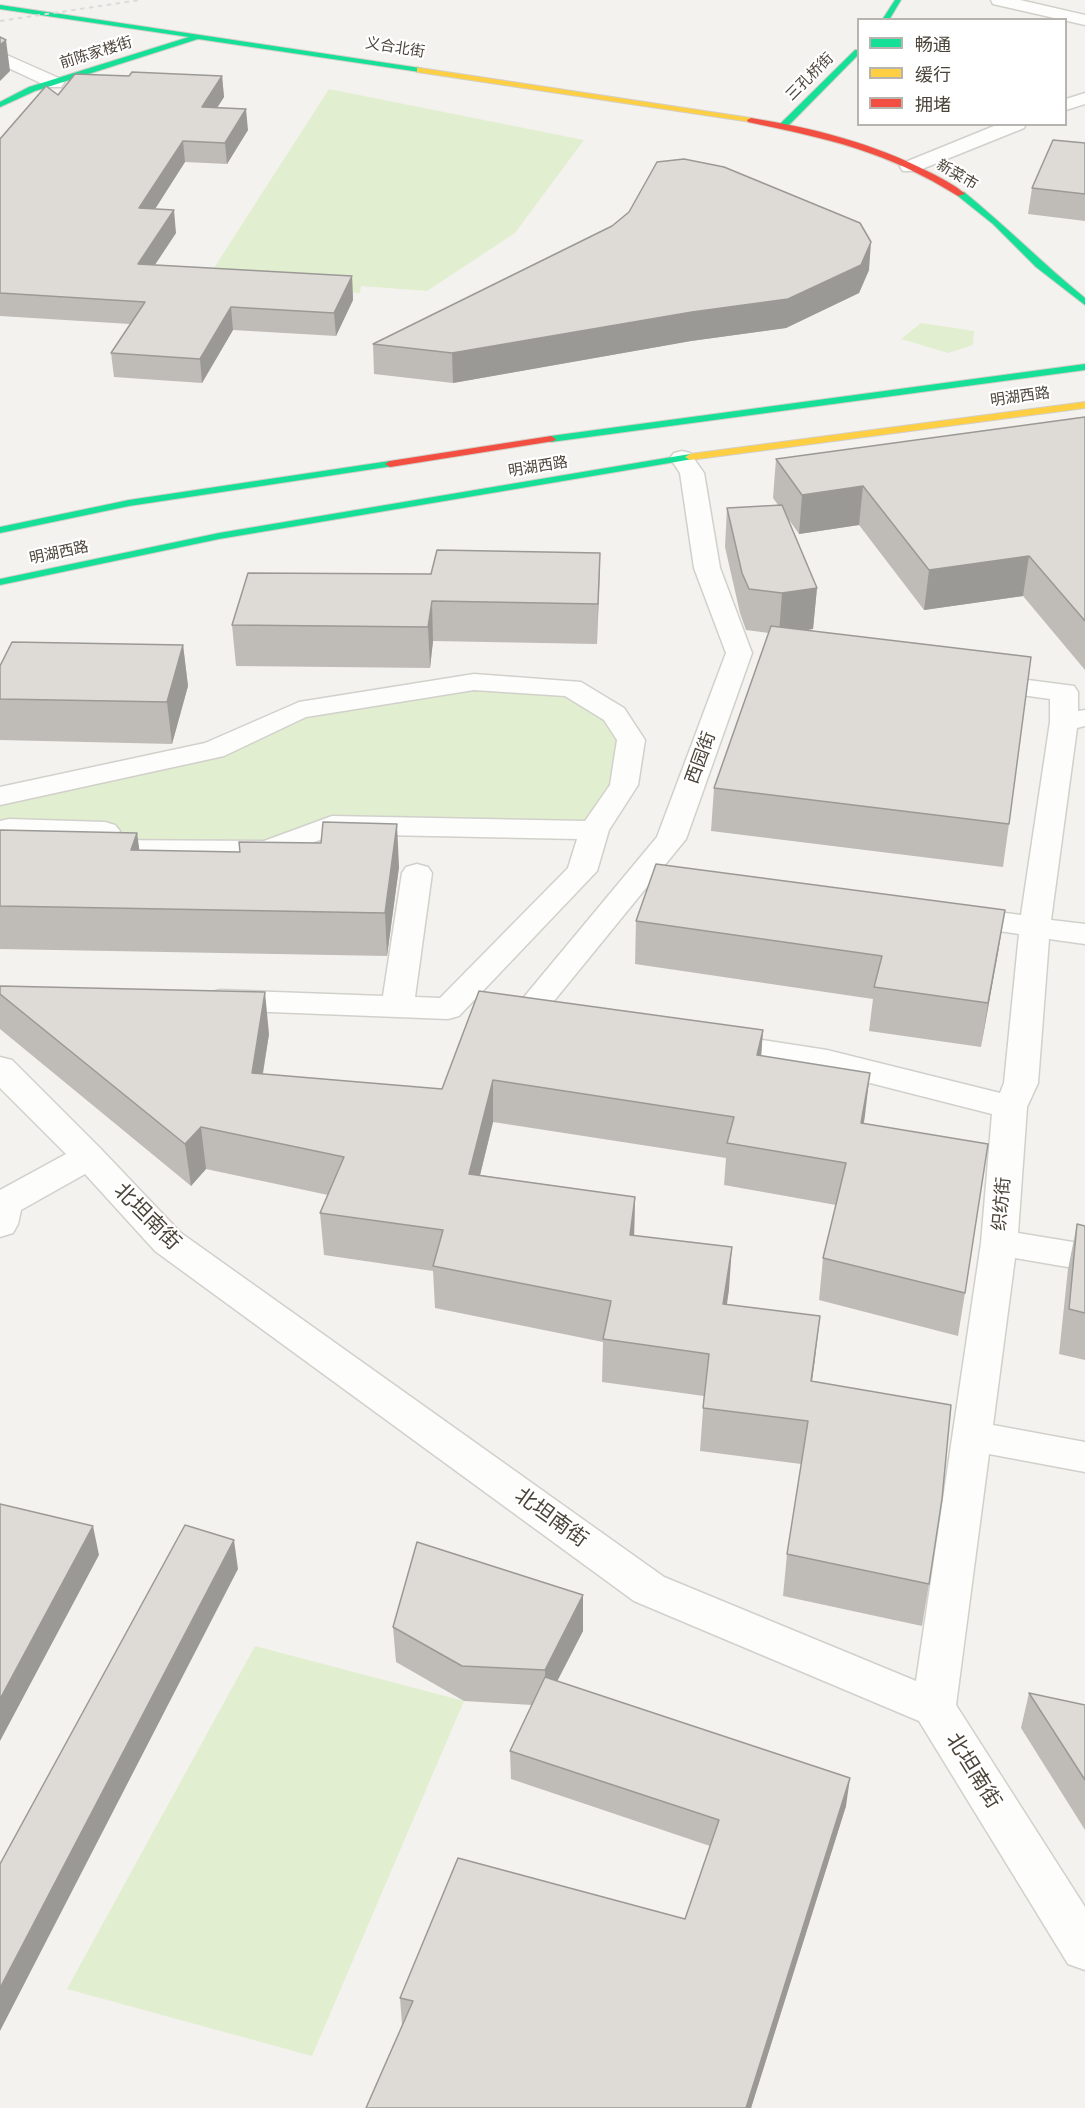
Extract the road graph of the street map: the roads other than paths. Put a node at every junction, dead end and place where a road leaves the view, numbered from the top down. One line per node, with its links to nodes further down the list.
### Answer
1 (898, 0): 4 (main road)
2 (999, 0): 5 (street)
3 (0, 7): 6 (main road, 义合北街)
4 (886, 18)
5 (1085, 20)
6 (202, 36): 9 (main road, 前陈家楼街); 13 (main road, 义合北街)
7 (857, 53): 13 (main road, 三孔桥街)
8 (0, 57): 9 (street)
9 (55, 83): 12 (main road, 前陈家楼街)
10 (1085, 98): 11 (street)
11 (1067, 104)
12 (0, 105)
13 (784, 125): 15 (main road, 新菜市)
14 (1012, 126): 15 (street)
15 (910, 167): 16 (main road, 新菜市)
16 (1085, 302)
17 (1085, 367): 20 (main road, 明湖西路)
18 (1085, 405): 19 (main road, 明湖西路)
19 (682, 458): 21 (main road, 明湖西路); 30 (street, 西园街)
20 (0, 530)
21 (0, 582)
22 (960, 680): 23 (street, 织纺街)
23 (1075, 720): 33 (street, 织纺街)
24 (0, 796): 25 (street)
25 (594, 830): 28 (street); 36 (street)
26 (105, 831): 27 (street)
27 (0, 835)
28 (0, 851)
29 (417, 873): 36 (street)
30 (642, 873): 31 (street); 37 (street, 西园街)
31 (678, 878)
32 (928, 912): 33 (street)
33 (1035, 926): 34 (street); 40 (street, 织纺街)
34 (1085, 934)
35 (198, 999): 36 (street)
36 (397, 1006)
37 (560, 1021)
38 (688, 1040): 40 (street)
39 (0, 1068): 41 (street, 北坦南街)
40 (1010, 1107): 43 (street, 织纺街)
41 (89, 1156): 42 (street); 47 (street, 北坦南街)
42 (1, 1208)
43 (999, 1243): 44 (street); 45 (street, 织纺街)
44 (1085, 1257)
45 (972, 1436): 46 (street); 47 (street, 织纺街)
46 (1085, 1457)
47 (934, 1708): 48 (street, 北坦南街)
48 (1085, 1948)

